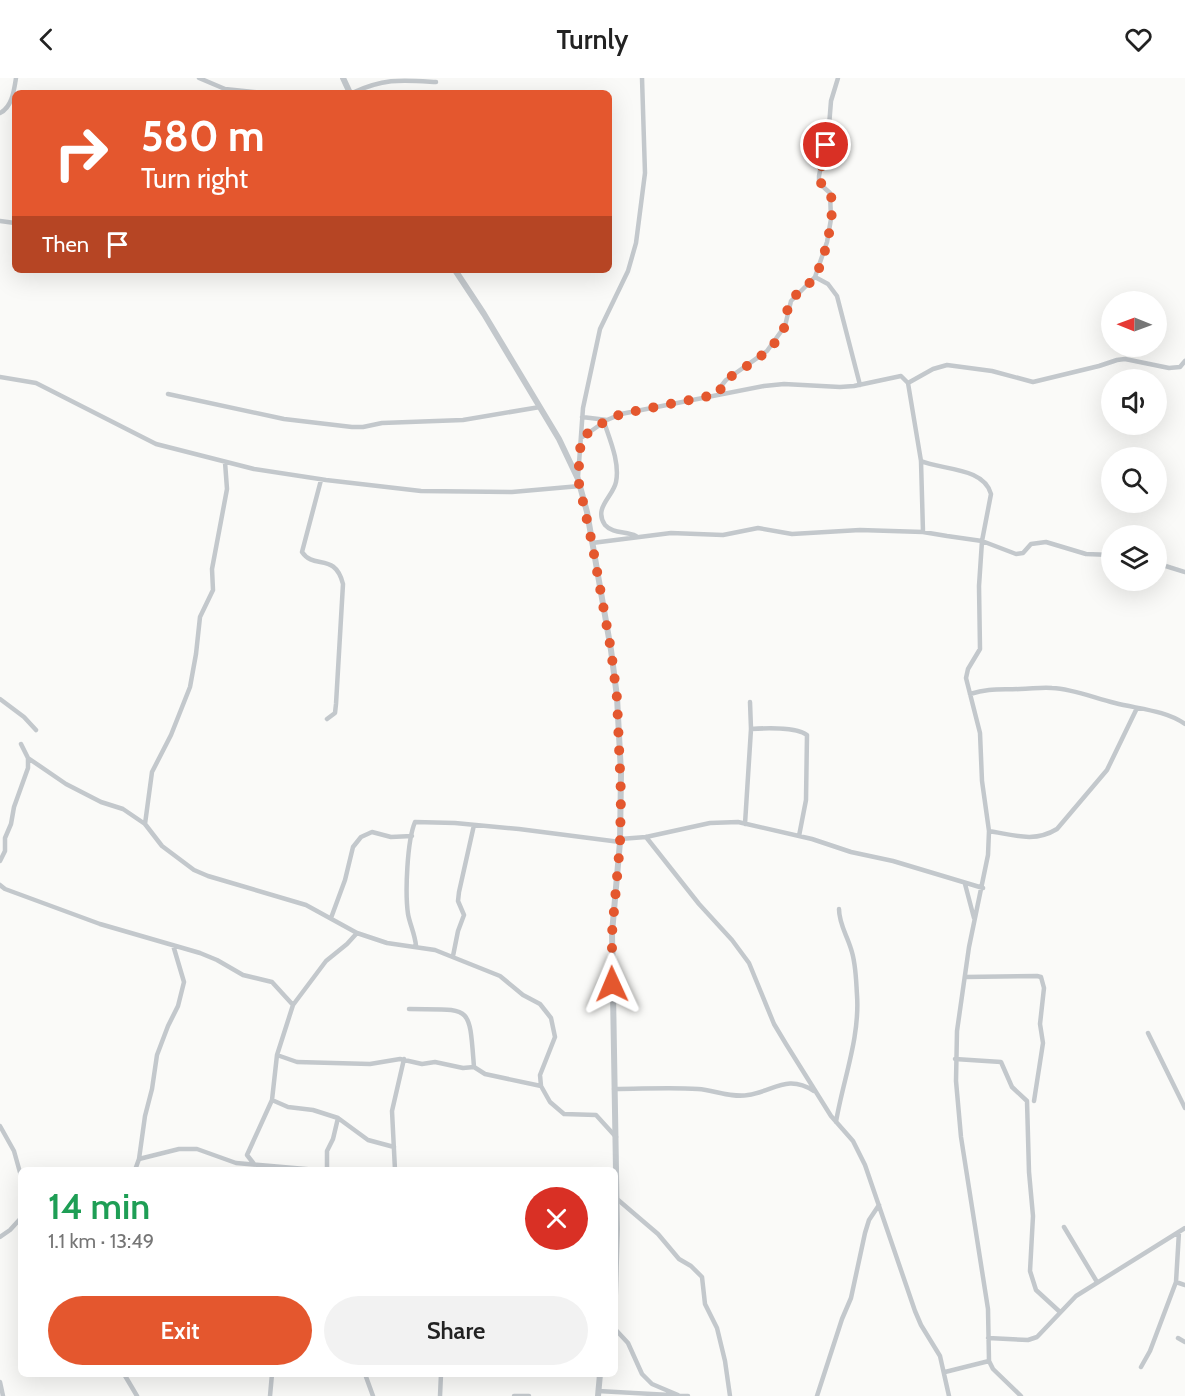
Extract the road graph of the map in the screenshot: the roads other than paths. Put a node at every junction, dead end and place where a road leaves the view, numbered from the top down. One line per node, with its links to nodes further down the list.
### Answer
1 (199, 78): 5 (street)
2 (642, 78): 18 (street)
3 (838, 78): 10 (street)
4 (436, 82): 6 (street)
5 (230, 90)
6 (357, 90)
7 (12, 96): 8 (street)
8 (0, 113)
9 (457, 273): 17 (street)
10 (815, 277): 14 (street); 16 (street)
11 (1185, 362): 13 (street)
12 (0, 377): 22 (street)
13 (908, 383): 14 (street); 21 (street)
14 (860, 385): 16 (street)
15 (168, 394): 17 (street)
16 (719, 394): 19 (street)
17 (540, 407): 24 (street)
18 (582, 417): 19 (street); 20 (street)
19 (605, 421): 20 (street); 26 (street)
20 (581, 438): 24 (street)
21 (921, 461): 25 (street); 27 (street)
22 (225, 462): 23 (street); 42 (street)
23 (321, 480): 24 (street); 36 (street)
24 (579, 483): 28 (street)
25 (922, 532): 26 (street); 27 (street)
26 (636, 536): 28 (street)
27 (982, 541): 29 (street); 32 (street)
28 (592, 543): 49 (street)
29 (1101, 555)
30 (1167, 566): 31 (street)
31 (1185, 572)
32 (970, 693): 35 (street); 45 (street)
33 (0, 699): 39 (street)
34 (750, 702): 38 (street)
35 (1137, 708): 37 (street); 45 (street)
36 (327, 719)
37 (1185, 724)
38 (751, 729): 43 (street); 47 (street)
39 (36, 730)
40 (21, 744): 41 (street)
41 (28, 758): 42 (street); 50 (street)
42 (145, 824): 55 (street)
43 (746, 824): 47 (street); 48 (street)
44 (474, 825): 46 (street); 49 (street); 60 (street)
45 (989, 831): 53 (street)
46 (412, 836): 55 (street); 59 (street)
47 (799, 836): 51 (street)
48 (646, 837): 49 (street); 71 (street)
49 (620, 840): 70 (street)
50 (0, 861)
51 (965, 884): 53 (street); 56 (street)
52 (0, 885): 58 (street)
53 (983, 888): 56 (street)
54 (839, 909): 76 (street)
55 (331, 918): 57 (street)
56 (974, 918): 61 (street)
57 (357, 933): 59 (street); 62 (street)
58 (173, 945): 62 (street); 80 (street)
59 (416, 946): 60 (street)
60 (453, 956): 69 (street)
61 (965, 977): 67 (street); 73 (street)
62 (293, 1005): 65 (street)
63 (409, 1009): 68 (street)
64 (1148, 1032): 74 (street)
65 (277, 1055): 66 (street); 72 (street)
66 (404, 1059): 68 (street); 79 (street)
67 (956, 1059): 97 (street); 99 (street)
68 (474, 1067): 69 (street)
69 (541, 1086): 78 (street)
70 (614, 1089): 71 (street); 78 (street)
71 (817, 1094): 76 (street)
72 (272, 1100): 75 (street); 81 (street)
73 (1034, 1101)
74 (1185, 1108)
75 (338, 1118): 79 (street); 84 (street)
76 (836, 1122): 88 (street)
77 (0, 1126): 82 (street)
78 (616, 1137): 86 (street)
79 (394, 1147): 85 (street)
80 (139, 1159): 81 (street); 83 (street)
81 (257, 1166)
82 (18, 1167)
83 (135, 1167)
84 (327, 1167)
85 (395, 1167)
86 (616, 1167)
87 (618, 1200): 121 (street)
88 (879, 1205): 104 (street); 122 (street)
89 (18, 1221): 93 (street)
90 (1064, 1227): 94 (street)
91 (1185, 1228): 92 (street)
92 (1179, 1232): 94 (street); 95 (street)
93 (0, 1237)
94 (1097, 1282): 97 (street)
95 (1176, 1282): 96 (street); 103 (street)
96 (1185, 1285)
97 (1060, 1312): 99 (street)
98 (618, 1332): 112 (street)
99 (988, 1338): 102 (street)
100 (1178, 1338): 101 (street)
101 (1185, 1342)
102 (989, 1361): 104 (street); 124 (street)
103 (1141, 1367)
104 (945, 1372): 123 (street)
105 (126, 1377): 114 (street)
106 (272, 1377): 115 (street)
107 (366, 1377): 116 (street)
108 (441, 1377): 117 (street)
109 (600, 1377): 111 (street)
110 (0, 1382): 113 (street)
111 (598, 1394): 112 (street)
112 (678, 1395): 120 (street)
113 (3, 1396)
114 (137, 1396)
115 (270, 1396)
116 (373, 1396)
117 (440, 1396)
118 (514, 1396): 119 (street)
119 (529, 1396)
120 (688, 1396)
121 (730, 1396)
122 (817, 1396)
123 (949, 1396)
124 (1021, 1396)

